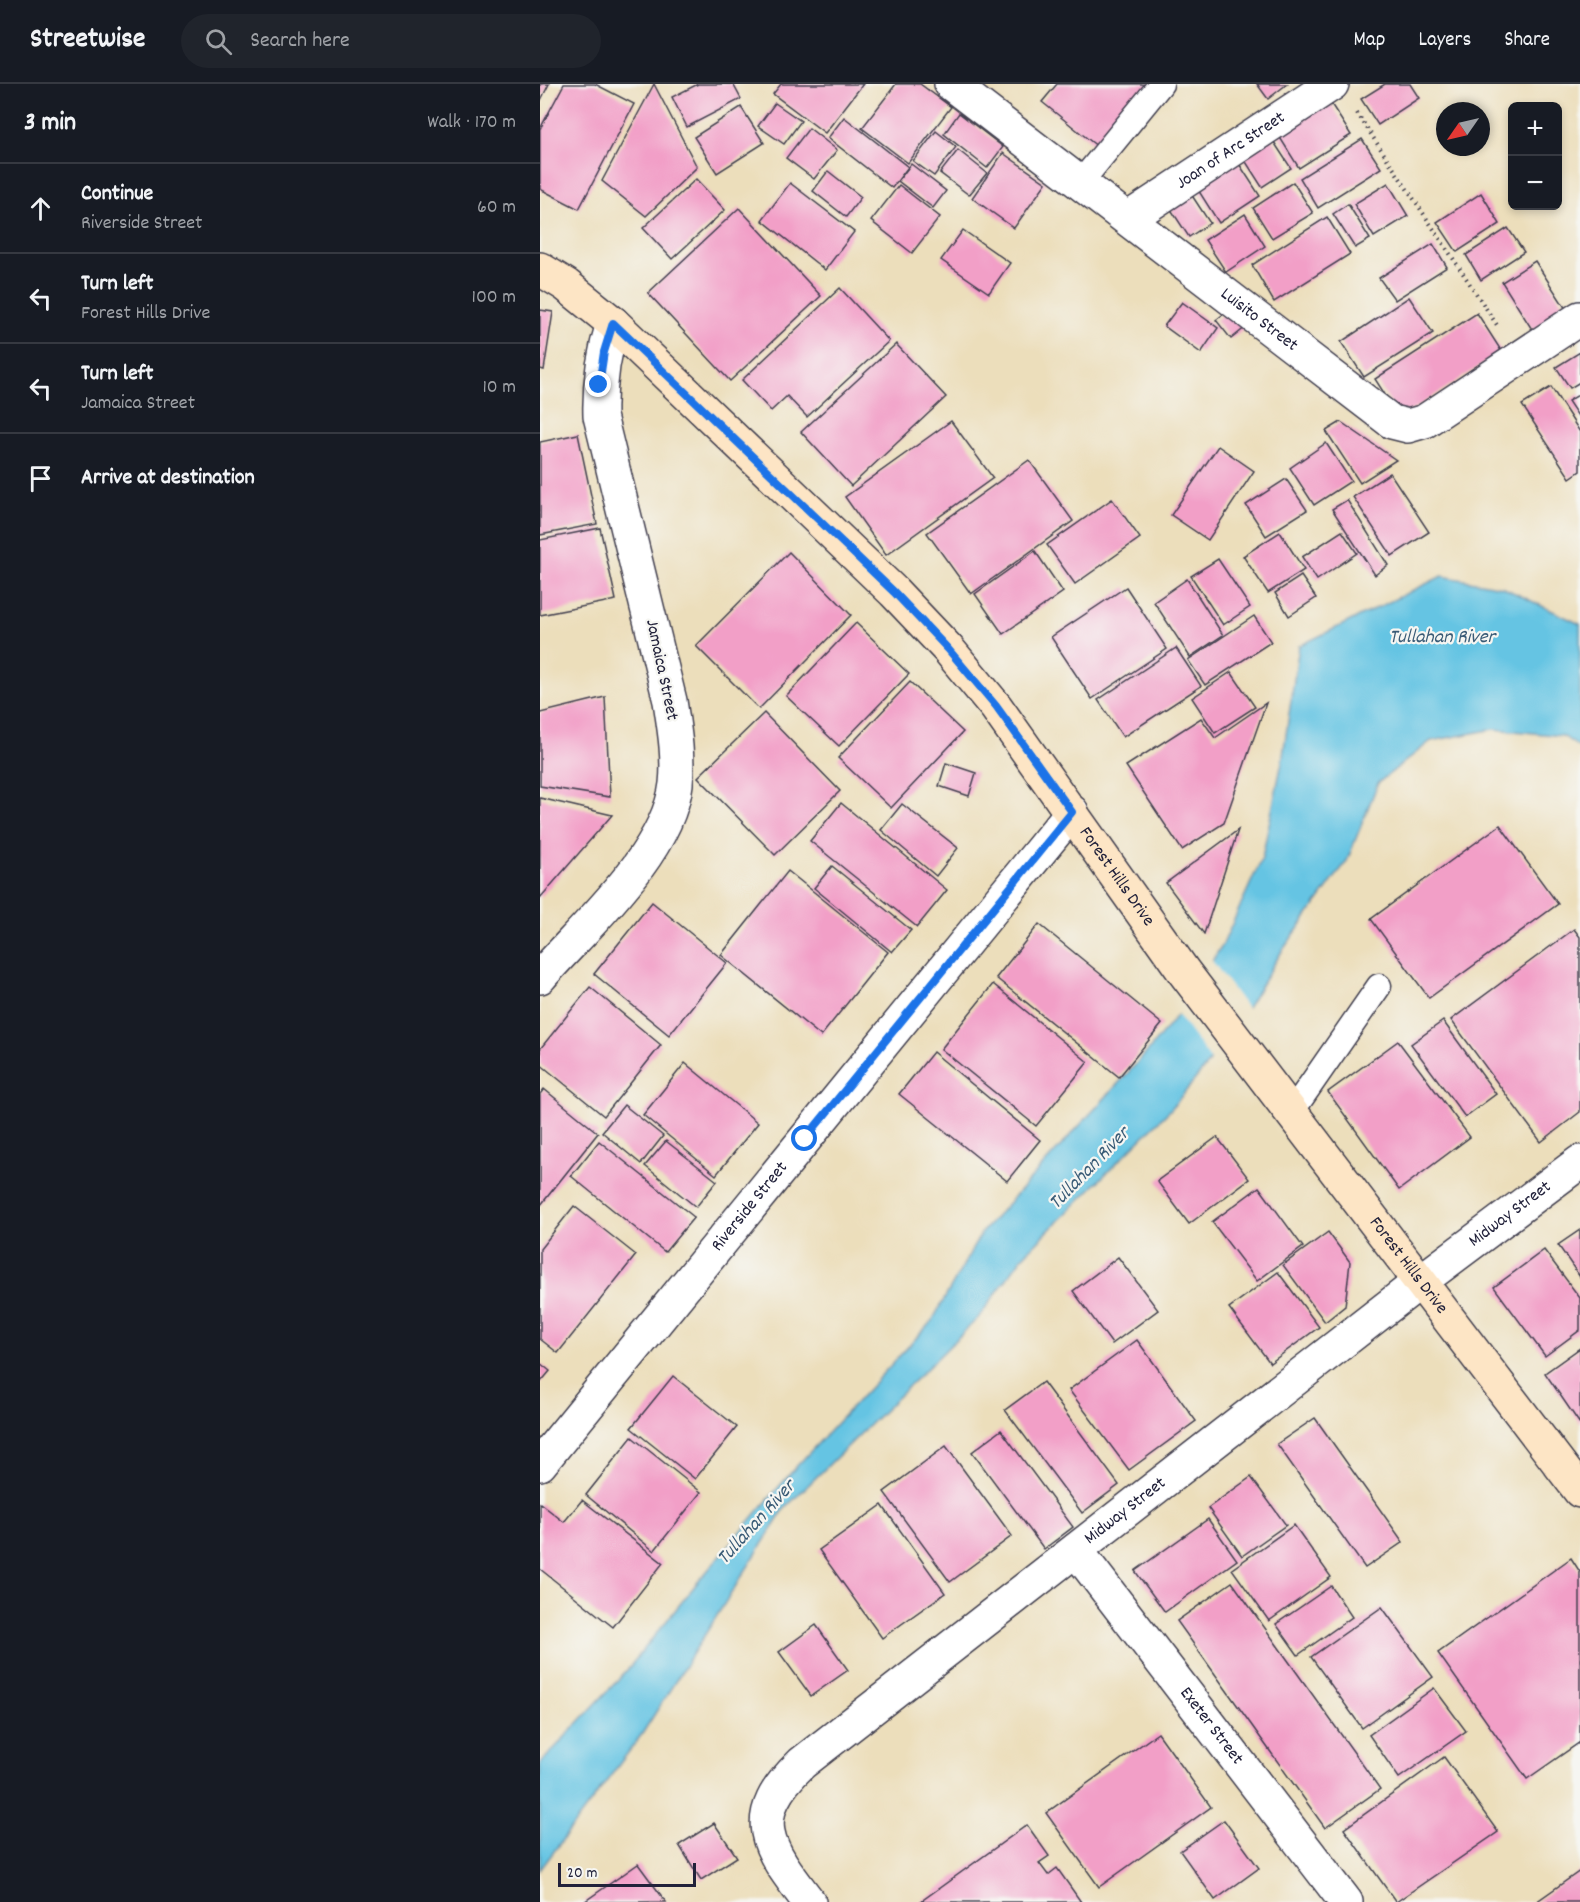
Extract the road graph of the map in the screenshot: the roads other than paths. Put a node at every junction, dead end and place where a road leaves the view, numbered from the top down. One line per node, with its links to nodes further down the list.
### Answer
1 (951, 84): 4 (street, Luisito Street)
2 (1161, 84): 4 (lane)
3 (1341, 94): 5 (street, Joan of Arc Street)
4 (1081, 182): 5 (street, Luisito Street)
5 (1129, 218): 7 (street, Luisito Street)
6 (540, 268): 8 (street, Forest Hills Drive)
7 (1580, 318)
8 (613, 323): 9 (street, Forest Hills Drive); 10 (street, Jamaica Street)
9 (1072, 812): 12 (street, Forest Hills Drive); 15 (street, Riverside Street)
10 (540, 977)
11 (1378, 986): 12 (lane)
12 (1291, 1113): 14 (street, Forest Hills Drive)
13 (1580, 1162): 14 (street, Midway Street)
14 (1421, 1281): 16 (street, Forest Hills Drive); 17 (street, Midway Street)
15 (540, 1464)
16 (1580, 1491)
17 (1076, 1550): 18 (street, Midway Street); 19 (street, Exeter Street)
18 (809, 1902)
19 (1346, 1902)

